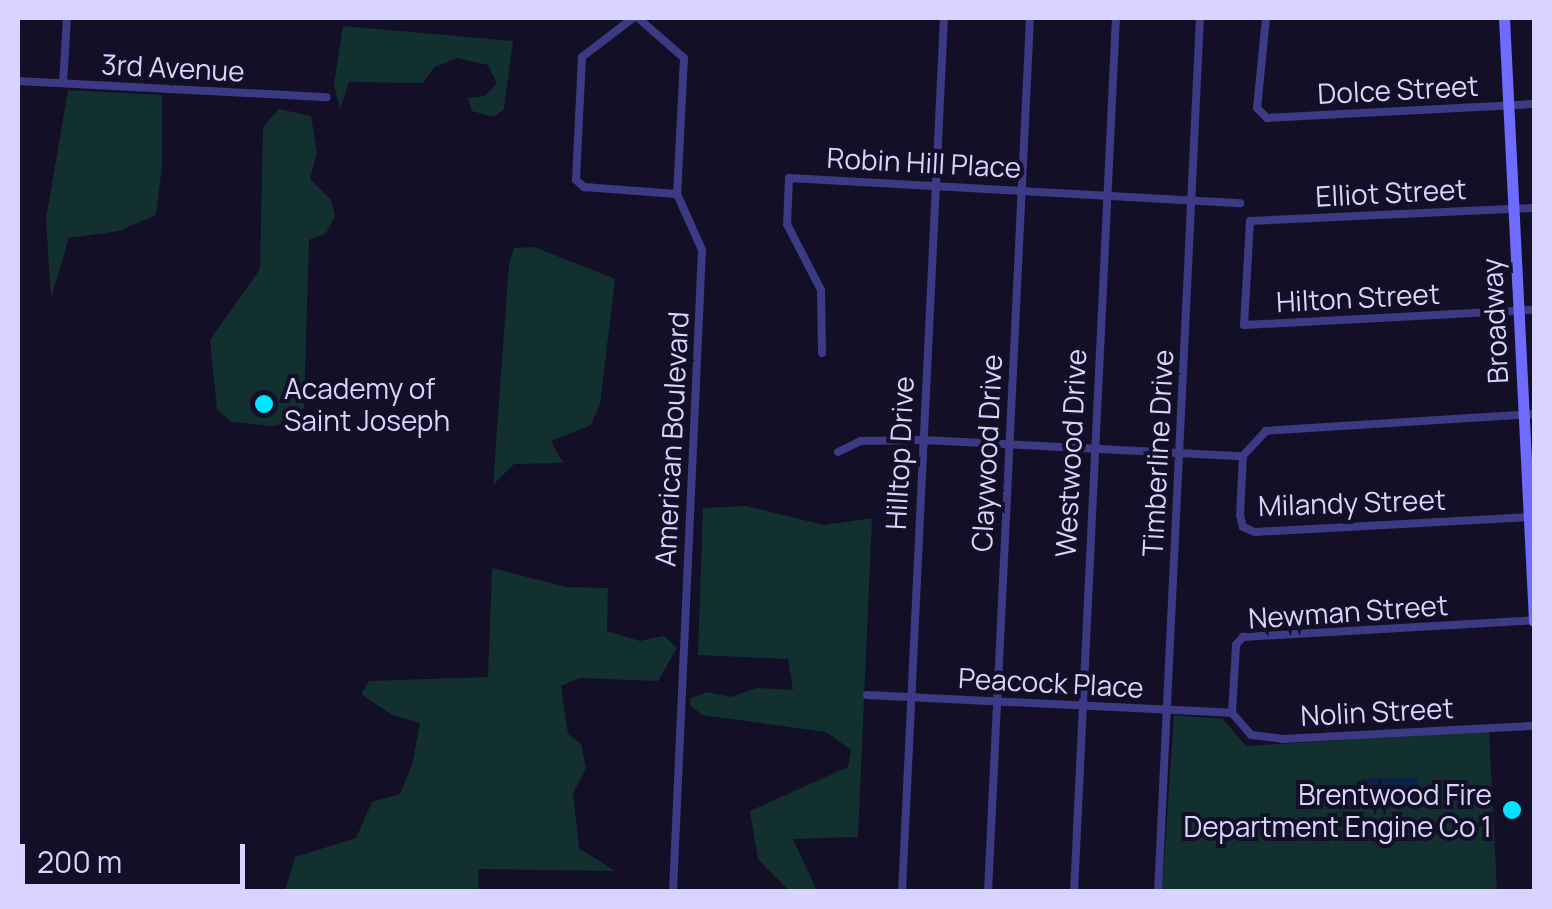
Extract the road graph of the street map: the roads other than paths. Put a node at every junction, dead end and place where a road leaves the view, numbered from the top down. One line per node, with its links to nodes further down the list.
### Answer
1 (67, 18): 10 (street)
2 (636, 18): 16 (street, American Boulevard); 16 (street)
3 (944, 18): 14 (street, Hilltop Drive)
4 (1030, 18): 15 (street, Claywood Drive)
5 (1116, 18): 17 (street, Westwood Drive)
6 (1200, 18): 18 (street, Timberline Drive)
7 (1265, 18): 13 (street, Dolce Street)
8 (1504, 18): 13 (street, Broadway)
9 (18, 81): 10 (street, 3rd Avenue)
10 (63, 83): 11 (street, 3rd Avenue)
11 (327, 98)
12 (1534, 104): 13 (street, Dolce Street)
13 (1508, 106): 21 (street, Broadway)
14 (936, 185): 15 (street, Robin Hill Place); 25 (street, Robin Hill Place); 27 (street, Hilltop Drive)
15 (1022, 188): 17 (street, Robin Hill Place); 28 (street, Claywood Drive)
16 (677, 194): 42 (street, American Boulevard)
17 (1106, 194): 18 (street, Robin Hill Place); 29 (street, Westwood Drive)
18 (1192, 198): 19 (street, Robin Hill Place); 31 (street, Timberline Drive)
19 (1240, 202)
20 (1534, 208): 21 (street, Elliot Street)
21 (1514, 209): 23 (street, Broadway); 24 (street, Elliot Street)
22 (1534, 310): 23 (street, Hilton Street)
23 (1519, 311): 24 (street, Hilton Street); 26 (street, Broadway)
24 (1244, 325)
25 (822, 352)
26 (1529, 414): 32 (street); 33 (street, Broadway)
27 (922, 440): 28 (street); 30 (street); 36 (street, Hilltop Drive)
28 (1009, 446): 29 (street); 37 (street, Claywood Drive)
29 (1092, 450): 31 (street); 38 (street, Westwood Drive)
30 (838, 452)
31 (1179, 454): 32 (street); 39 (street, Timberline Drive)
32 (1243, 456): 33 (street, Milandy Street)
33 (1532, 517): 34 (street, Broadway)
34 (1534, 621): 40 (street, Newman Street)
35 (867, 696): 36 (street, Peacock Place)
36 (910, 698): 37 (street, Peacock Place); 43 (street, Hilltop Drive)
37 (997, 701): 38 (street, Peacock Place); 44 (street, Claywood Drive)
38 (1081, 705): 39 (street, Peacock Place); 45 (street, Westwood Drive)
39 (1166, 710): 40 (street, Peacock Place); 46 (street, Timberline Drive)
40 (1232, 713): 41 (street, Nolin Street)
41 (1534, 726)
42 (674, 892)
43 (902, 892)
44 (988, 892)
45 (1074, 892)
46 (1158, 892)

